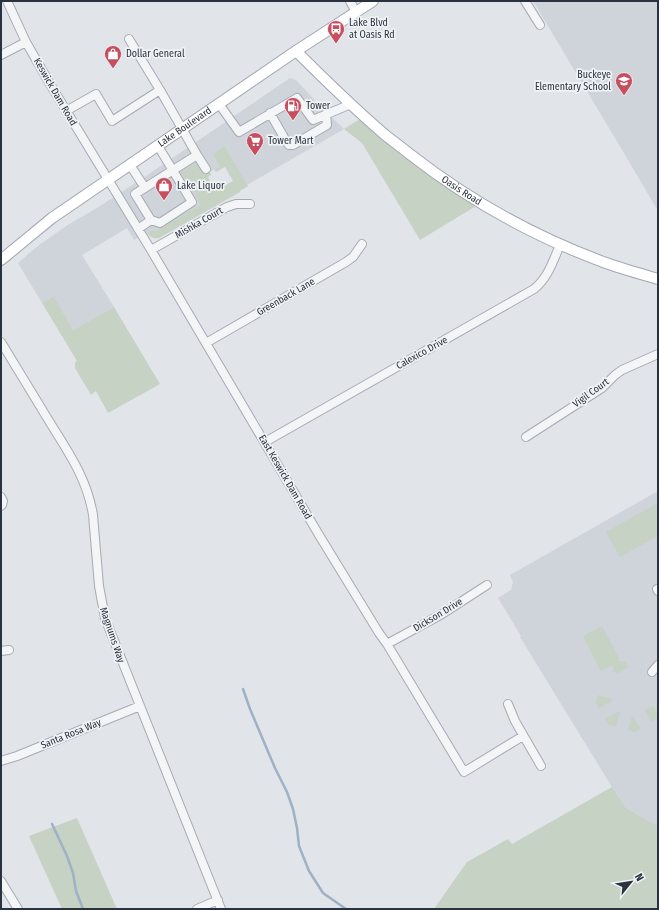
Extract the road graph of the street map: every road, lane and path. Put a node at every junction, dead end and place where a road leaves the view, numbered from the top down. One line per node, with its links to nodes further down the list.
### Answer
1 (7, 1): 8 (street, Keswick Dam Road)
2 (350, 1): 5 (street)
3 (372, 1): 5 (main road, Lake Boulevard)
4 (525, 1): 6 (street)
5 (356, 12): 9 (main road, Lake Boulevard)
6 (540, 25)
7 (129, 39): 11 (street)
8 (26, 42): 10 (street); 14 (street, Keswick Dam Road)
9 (296, 51): 12 (main road, Lake Boulevard); 13 (main road, Oasis Road)
10 (1, 56)
11 (160, 90): 14 (street); 17 (street)
12 (219, 104): 15 (street); 17 (main road, Lake Boulevard)
13 (351, 104): 16 (street); 29 (main road, Oasis Road)
14 (66, 111): 23 (street, Keswick Dam Road)
15 (270, 113): 16 (street); 16 (street)
16 (326, 114)
17 (182, 129): 18 (main road, Lake Boulevard); 19 (street)
18 (158, 146): 20 (main road, Lake Boulevard); 22 (street)
19 (197, 155): 21 (street); 22 (street)
20 (130, 165): 23 (main road, Lake Boulevard); 24 (street)
21 (206, 169)
22 (172, 171): 24 (street); 26 (street)
23 (108, 180): 27 (street, East Keswick Dam Road); 31 (main road, Lake Boulevard)
24 (145, 188): 26 (street)
25 (250, 204): 30 (street, Mishka Court)
26 (151, 220): 27 (street)
27 (138, 229): 30 (street, East Keswick Dam Road)
28 (362, 244): 34 (street, Greenback Lane)
29 (560, 245): 32 (main road, Oasis Road); 37 (street, Calexico Drive)
30 (151, 250): 34 (street, East Keswick Dam Road)
31 (1, 260)
32 (658, 279)
33 (1, 342): 45 (street, Magnums Way)
34 (206, 343): 37 (street, East Keswick Dam Road)
35 (658, 354): 36 (street, Vigil Court)
36 (526, 437)
37 (265, 442): 41 (street, East Keswick Dam Road)
38 (1, 497): 39 (street)
39 (1, 506)
40 (487, 585): 41 (street, Dickson Drive)
41 (387, 644): 46 (street, East Keswick Dam Road)
42 (658, 665): 43 (street)
43 (652, 672)
44 (508, 704): 46 (street)
45 (140, 706): 47 (street, Santa Rosa Way); 50 (street, Magnums Way)
46 (523, 736): 48 (street)
47 (1, 761)
48 (541, 766)
49 (1, 881): 51 (street)
50 (218, 900): 52 (street); 53 (street, Magnums Way)
51 (18, 909)
52 (197, 909)
53 (221, 909)

